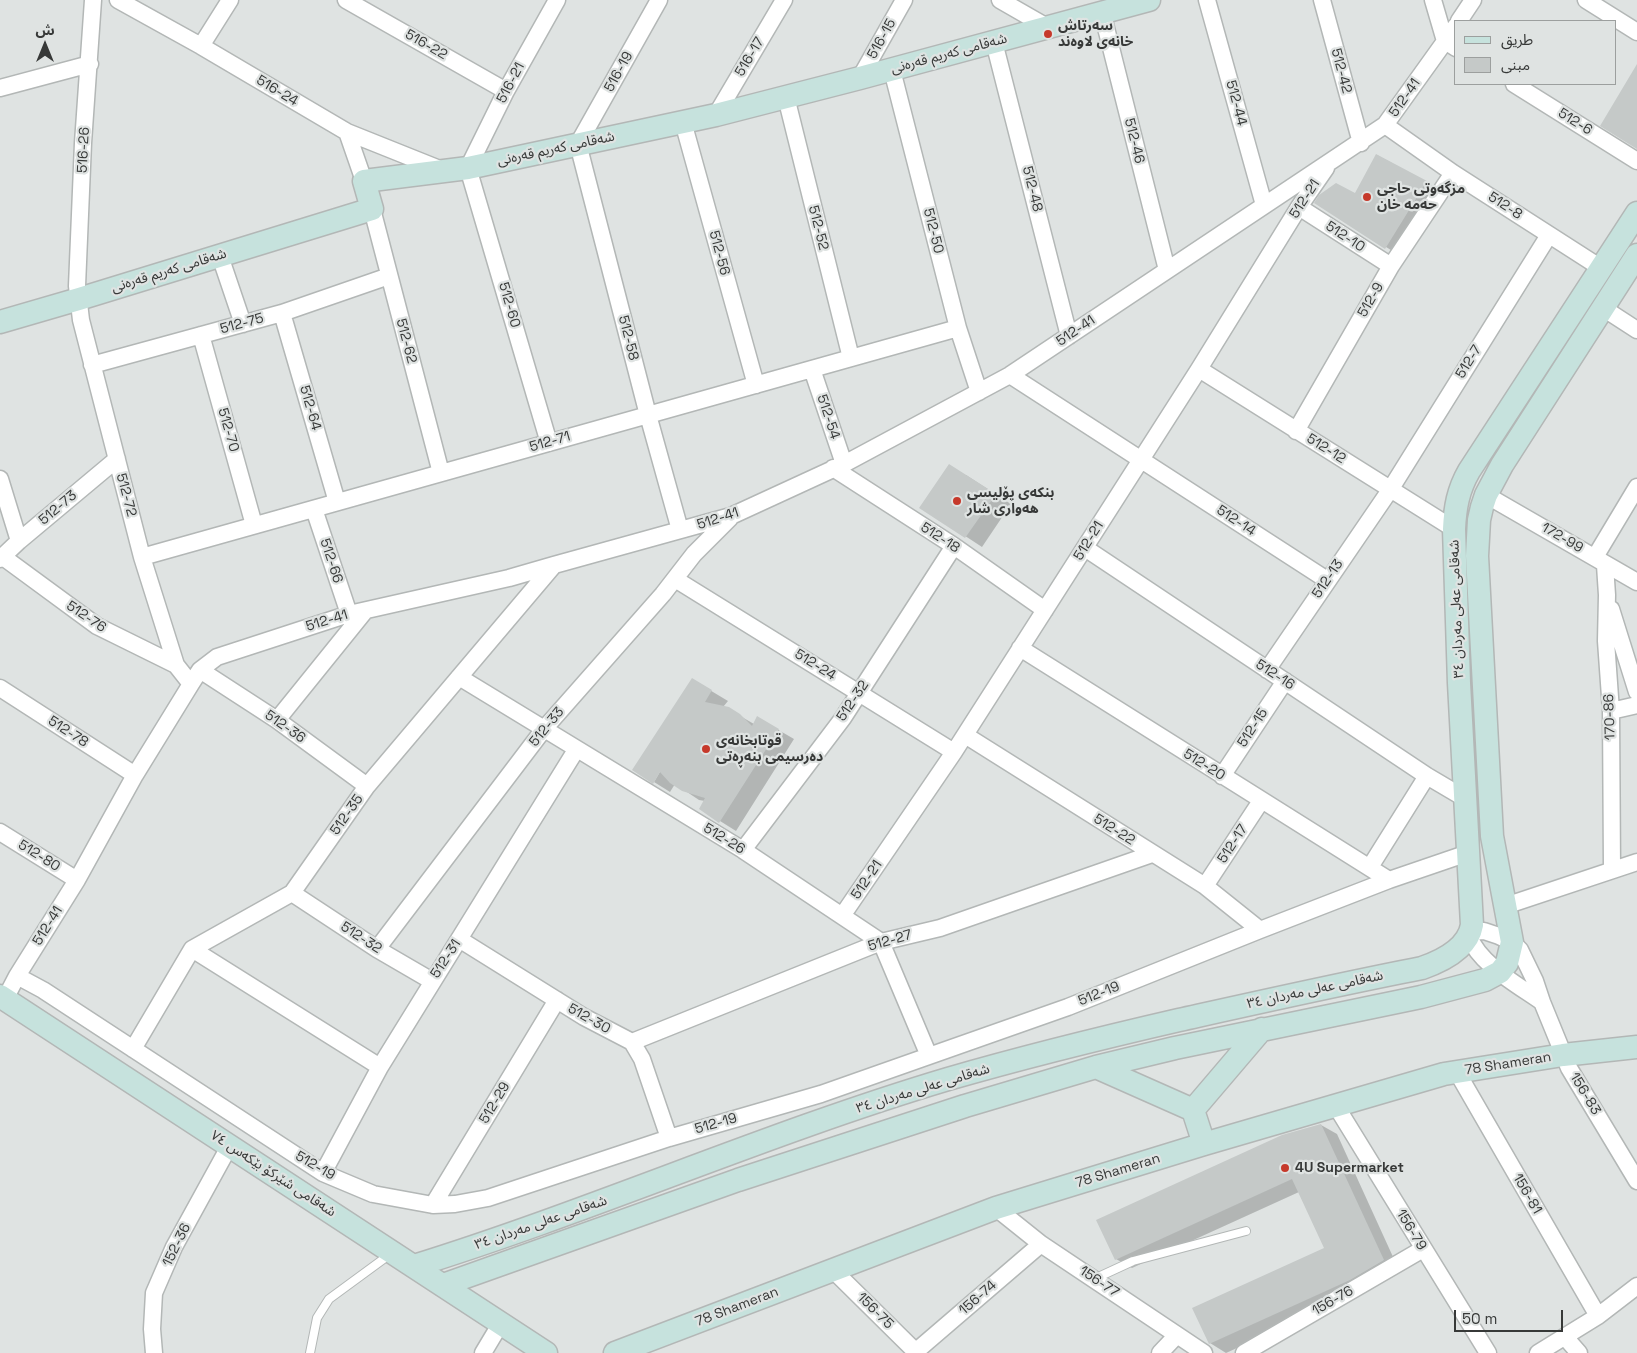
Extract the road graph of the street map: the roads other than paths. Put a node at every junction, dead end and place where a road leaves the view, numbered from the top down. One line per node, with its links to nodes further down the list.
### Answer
1 (93, 0): 24 (street, 516-26)
2 (118, 0): 23 (street, 516-24)
3 (230, 0): 23 (street)
4 (346, 0): 29 (street, 516-22)
5 (557, 0): 29 (street, 516-21)
6 (659, 0): 36 (street, 516-19)
7 (784, 0): 31 (street, 516-17)
8 (904, 0): 26 (street, 516-15)
9 (1000, 0): 18 (street)
10 (1148, 0): 16 (main road, شەقامی کەریم قەرەنی)
11 (1207, 0): 43 (street, 512-44)
12 (1322, 0): 35 (street, 512-42)
13 (1433, 0): 22 (street)
14 (1474, 0): 17 (street)
15 (1586, 0): 20 (street)
16 (1102, 12): 18 (main road, شەقامی کەریم قەرەنی); 52 (street, 512-46)
17 (1460, 20)
18 (1048, 27): 21 (main road, شەقامی کەریم قەرەنی)
19 (1454, 32): 22 (street, 512-41)
20 (1637, 32)
21 (994, 42): 25 (main road, شەقامی کەریم قەرەنی); 62 (street, 512-48)
22 (1450, 44): 33 (street, 512-41)
23 (201, 46): 34 (street, 516-24)
24 (90, 64): 28 (street); 54 (street, 516-26)
25 (892, 70): 26 (main road, شەقامی کەریم قەرەنی); 59 (street, 512-50)
26 (860, 78): 30 (main road, شەقامی کەریم قەرەنی)
27 (1516, 85): 37 (street, 512-6)
28 (0, 88)
29 (506, 91): 39 (street, 516-21)
30 (786, 97): 31 (main road, شەقامی کەریم قەرەنی); 63 (street, 512-52)
31 (716, 115): 32 (main road, شەقامی کەریم قەرەنی)
32 (683, 122): 36 (main road, شەقامی کەریم قەرەنی); 68 (street, 512-56)
33 (1385, 126): 35 (street, 512-41); 41 (street, 512-8)
34 (347, 132): 40 (street, 516-24); 42 (street)
35 (1361, 142): 38 (street, 512-41)
36 (578, 144): 39 (main road, شەقامی کەریم قەرەنی); 70 (street, 512-58)
37 (1637, 161)
38 (1330, 162): 43 (street, 512-41); 44 (street, 512-21)
39 (468, 168): 40 (main road, شەقامی کەریم قەرەنی); 72 (street, 512-60)
40 (442, 170): 42 (main road, شەقامی کەریم قەرەنی)
41 (1453, 173): 47 (street, 512-8); 50 (street, 512-9)
42 (364, 181): 45 (main road)
43 (1264, 205): 52 (street, 512-41)
44 (1299, 207): 50 (street, 512-10); 66 (street, 512-21)
45 (372, 209): 49 (main road, شەقامی کەریم قەرەنی); 53 (street, 512-62)
46 (1637, 212): 51 (main road, شەقامی عەلی مەردان ٣٤)
47 (1549, 235): 51 (street, 512-8); 79 (street, 512-7)
48 (1637, 255): 55 (main road, شەقامی عەلی مەردان ٣٤)
49 (220, 256): 54 (main road, شەقامی کەریم قەرەنی); 58 (street)
50 (1391, 266): 71 (street, 512-9)
51 (1601, 268): 85 (main road, شەقامی عەلی مەردان ٣٤)
52 (1167, 270): 62 (street, 512-41)
53 (389, 276): 56 (street, 512-75); 76 (street, 512-62)
54 (79, 299): 57 (main road, شەقامی کەریم قەرەنی); 64 (street, 512-72)
55 (1603, 308): 60 (street); 80 (main road, شەقامی عەلی مەردان ٣٤)
56 (282, 313): 58 (street, 512-75); 81 (street, 512-64)
57 (0, 322)
58 (243, 324): 61 (street, 512-75)
59 (958, 328): 63 (street, 512-71); 69 (street, 512-50)
60 (1637, 330)
61 (201, 335): 64 (street, 512-75); 84 (street, 512-70)
62 (1069, 336): 67 (street, 512-41)
63 (851, 358): 65 (street, 512-71)
64 (92, 365): 73 (street, 512-72)
65 (812, 369): 68 (street, 512-71); 75 (street, 512-54)
66 (1199, 369): 71 (street, 512-12); 74 (street, 512-21)
67 (1010, 375): 69 (street, 512-41); 74 (street, 512-14)
68 (756, 385): 70 (street, 512-71)
69 (979, 392): 75 (street, 512-41)
70 (648, 415): 72 (street, 512-71); 86 (street, 512-58)
71 (1296, 431): 79 (street, 512-12)
72 (549, 443): 76 (street, 512-71)
73 (117, 459): 87 (street, 512-73); 90 (street, 512-72)
74 (1144, 460): 89 (street, 512-21); 95 (street, 512-14)
75 (838, 466): 83 (street, 512-41); 88 (street, 512-18)
76 (441, 473): 81 (street, 512-71)
77 (0, 479): 87 (street)
78 (1637, 487): 92 (street)
79 (1390, 490): 85 (street, 512-12); 95 (street, 512-13)
80 (1486, 495): 92 (street, 172-99); 124 (main road, شەقامی عەلی مەردان ٣٤)
81 (337, 502): 82 (street, 512-71)
82 (314, 508): 84 (street, 512-71); 100 (street, 512-66)
83 (731, 516): 86 (street, 512-41); 94 (street, 512-33)
84 (254, 525): 90 (street, 512-71)
85 (1454, 529): 121 (main road, شەقامی عەلی مەردان ٣٤)
86 (680, 530): 93 (street, 512-41)
87 (19, 541): 91 (street, 512-73)
88 (954, 546): 98 (street, 512-18); 109 (street, 512-32)
89 (1084, 548): 98 (street, 512-21); 103 (street, 512-16)
90 (142, 557): 102 (street, 512-72)
91 (1, 558): 102 (street, 512-76)
92 (1600, 561): 96 (street, 172-99); 97 (street, 170-86)
93 (554, 564): 99 (street, 512-41); 105 (street, 512-35)
94 (675, 579): 109 (street, 512-24); 113 (street, 512-33)
95 (1328, 580): 103 (street, 512-13)
96 (1637, 582)
97 (1607, 595): 108 (street); 111 (street, 170-86)
98 (1045, 610): 101 (street, 512-21)
99 (365, 611): 100 (street, 512-41); 112 (street)
100 (349, 614): 104 (street, 512-41)
101 (1020, 648): 114 (street, 512-21); 118 (street, 512-20)
102 (176, 665): 104 (street, 512-72)
103 (1267, 670): 106 (street, 512-16)
104 (196, 677): 112 (street, 512-36); 117 (street, 512-41)
105 (459, 677): 113 (street, 512-26); 120 (street, 512-35)
106 (1285, 681): 118 (street, 512-15); 119 (street, 512-16)
107 (0, 688): 117 (street, 512-78)
108 (1637, 692)
109 (859, 693): 116 (street, 512-24); 126 (street, 512-32)
110 (1637, 705): 111 (street)
111 (1611, 711): 130 (street, 170-86)
112 (277, 720): 120 (street, 512-36)
113 (544, 729): 115 (street, 512-26); 142 (street, 512-33)
114 (965, 735): 116 (street, 512-21); 127 (street, 512-22)
115 (576, 750): 126 (street, 512-26); 139 (street, 512-31)
116 (954, 752): 136 (street, 512-21)
117 (135, 775): 131 (street, 512-41)
118 (1222, 776): 122 (street, 512-20)
119 (1427, 776): 121 (street, 512-16); 129 (street)
120 (367, 786): 134 (street, 512-35)
121 (1466, 799): 125 (main road, شەقامی عەلی مەردان ٣٤)
122 (1261, 801): 129 (street, 512-20); 133 (street, 512-17)
123 (0, 832): 131 (street, 512-80)
124 (1492, 836): 125 (main road); 135 (main road, شەقامی عەلی مەردان ٣٤)
125 (1468, 844): 132 (street, 512-19); 138 (main road, شەقامی عەلی مەردان ٣٤)
126 (743, 850): 136 (street, 512-26)
127 (1152, 854): 133 (street, 512-22); 140 (street, 512-27)
128 (1637, 862): 130 (street)
129 (1370, 867): 132 (street, 512-20)
130 (1612, 870): 135 (street)
131 (77, 880): 145 (street, 512-41)
132 (1389, 880): 137 (street, 512-19)
133 (1204, 886): 137 (street, 512-22)
134 (292, 893): 142 (street, 512-32); 143 (street, 512-35)
135 (1505, 906): 141 (main road, شەقامی عەلی مەردان ٣٤)
136 (842, 916): 140 (street, 512-26)
137 (1260, 930): 155 (street, 512-19)
138 (1470, 934): 141 (street); 144 (street); 172 (main road, شەقامی عەلی مەردان ٣٤)
139 (459, 939): 146 (street, 512-31); 147 (street, 512-30)
140 (881, 942): 151 (street, 512-27); 155 (street)
141 (1512, 942): 144 (main road, شەقامی عەلی مەردان ٣٤); 149 (street, 156-83)
142 (377, 949): 146 (street, 512-32)
143 (192, 950): 153 (street, 512-35); 156 (street)
144 (1500, 972): 149 (street); 150 (main road, شەقامی عەلی مەردان ٣٤)
145 (17, 976): 148 (street); 153 (street, 512-19)
146 (432, 981): 156 (street, 512-31)
147 (558, 1000): 151 (street, 512-30); 166 (street, 512-29)
148 (2, 1002): 163 (main road, شەقامی شێرکۆ بێکەس ٧٤)
149 (1542, 1002): 154 (street, 156-83)
150 (1262, 1029): 157 (main road, شەقامی عەلی مەردان ٣٤); 160 (main road)
151 (632, 1042): 161 (street)
152 (1637, 1047): 154 (main road, 78 Shameran)
153 (133, 1049): 164 (street, 512-19)
154 (1563, 1055): 158 (main road, 78 Shameran); 165 (street, 156-83)
155 (929, 1056): 161 (street, 512-19)
156 (380, 1067): 164 (street, 512-31)
157 (1096, 1067): 160 (main road); 175 (main road, شەقامی عەلی مەردان ٣٤)
158 (1456, 1072): 159 (main road, 78 Shameran); 177 (street, 156-81)
159 (1336, 1106): 162 (main road, 78 Shameran); 170 (street, 156-79)
160 (1193, 1110): 162 (main road)
161 (669, 1138): 166 (street, 512-19)
162 (1204, 1144): 167 (main road, 78 Shameran)
163 (230, 1146): 171 (main road, شەقامی شێرکۆ بێکەس ٧٤); 182 (street, 152-36)
164 (323, 1173): 166 (street, 512-19)
165 (1637, 1181)
166 (432, 1205)
167 (996, 1208): 169 (street, 156-77); 173 (main road, 78 Shameran)
168 (1246, 1231): 174 (lane)
169 (1041, 1244): 174 (street, 156-77); 181 (street, 156-74)
170 (1423, 1249): 189 (street, 156-76); 190 (street, 156-79)
171 (393, 1252): 172 (main road, شەقامی شێرکۆ بێکەس ٧٤); 183 (lane)
172 (414, 1266): 175 (main road, شەقامی شێرکۆ بێکەس ٧٤)
173 (833, 1270): 181 (street, 156-75); 186 (main road, 78 Shameran)
174 (1094, 1279): 179 (street, 156-77)
175 (443, 1285): 178 (main road, شەقامی شێرکۆ بێکەس ٧٤)
176 (1637, 1286): 177 (street)
177 (1598, 1316): 180 (street)
178 (501, 1323): 184 (street); 185 (main road, شەقامی شێرکۆ بێکەس ٧٤)
179 (1177, 1335): 187 (street); 188 (street, 156-77)
180 (1565, 1337): 191 (street); 192 (street)
181 (916, 1352)
182 (154, 1353)
183 (310, 1353)
184 (483, 1353)
185 (546, 1353)
186 (615, 1353)
187 (1160, 1353)
188 (1204, 1353)
189 (1244, 1353)
190 (1488, 1353)
191 (1538, 1353)
192 (1579, 1353)

